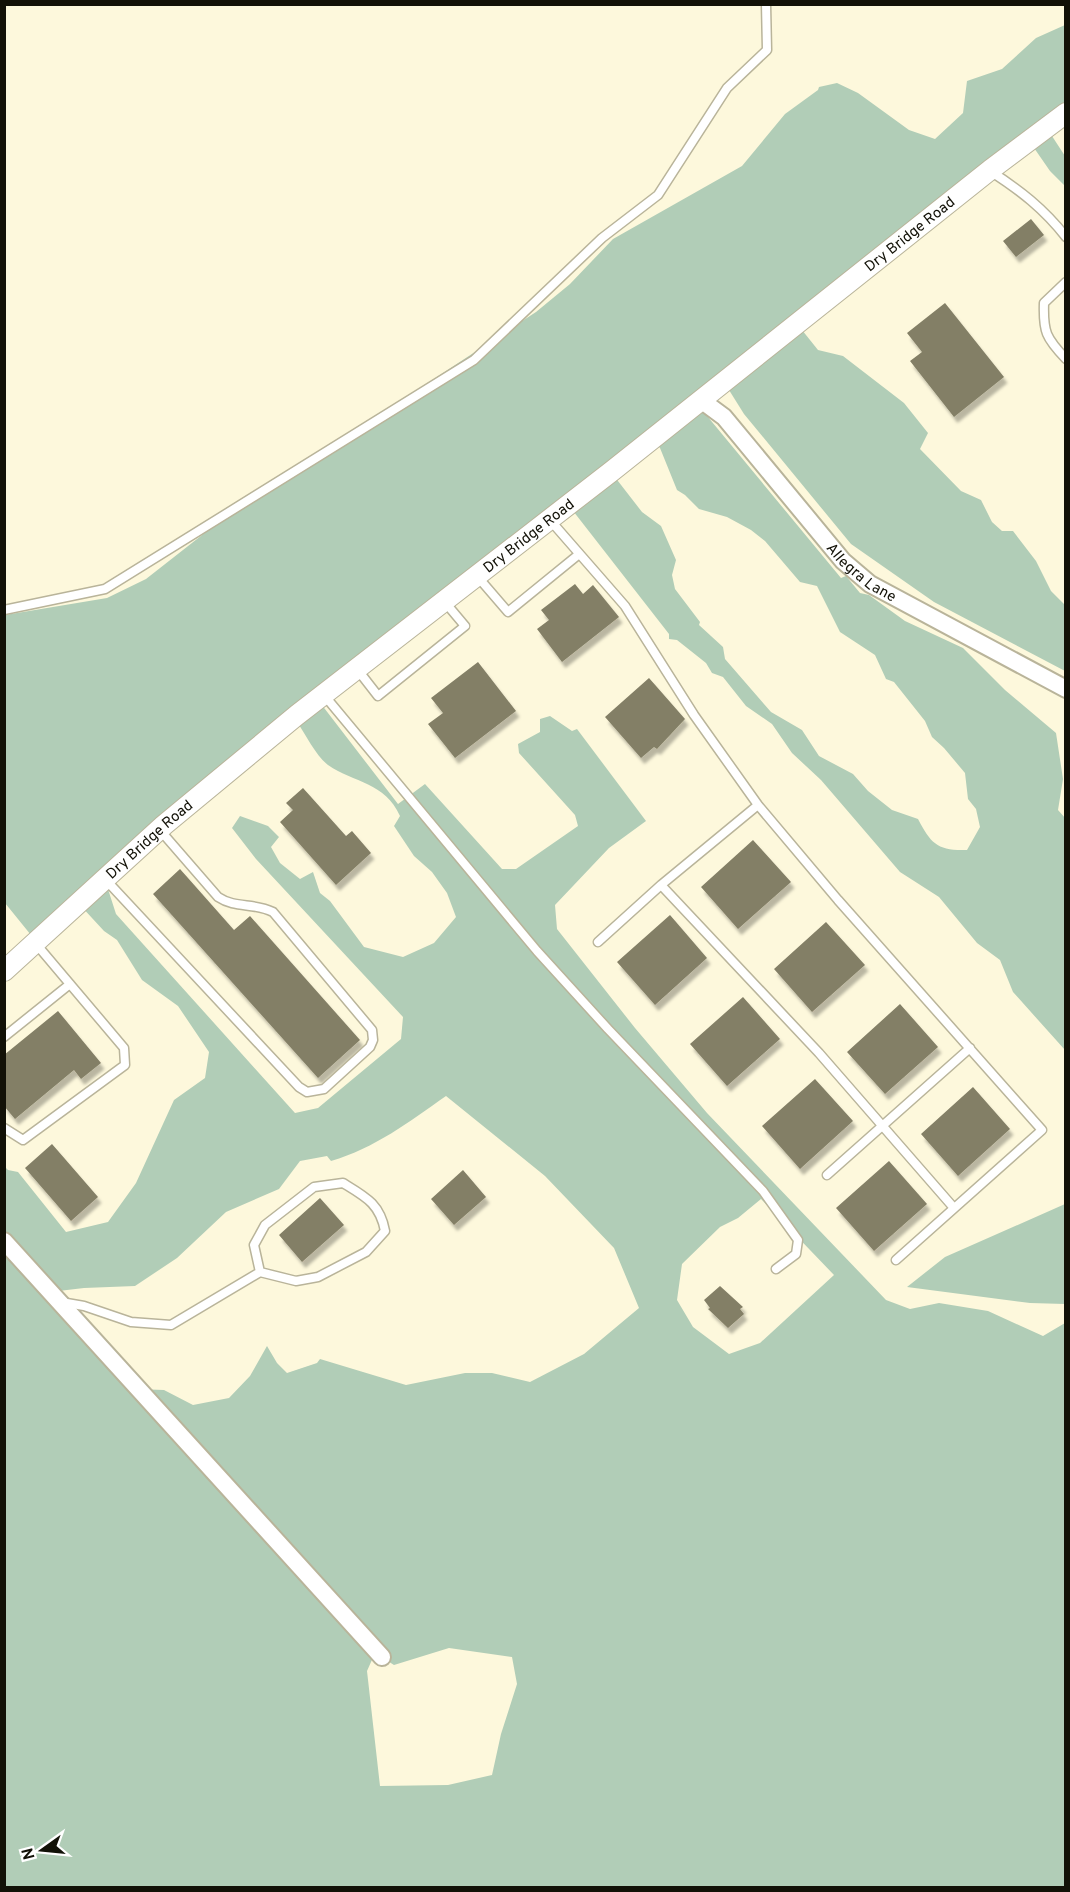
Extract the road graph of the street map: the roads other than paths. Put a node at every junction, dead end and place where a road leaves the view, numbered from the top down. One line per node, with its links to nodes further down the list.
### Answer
1 (766, 4): 12 (lane)
2 (1065, 113): 3 (street, Dry Bridge Road)
3 (990, 170): 4 (lane); 7 (street, Dry Bridge Road)
4 (1065, 237)
5 (1065, 282): 6 (lane)
6 (1065, 360)
7 (701, 400): 8 (street, Dry Bridge Road); 14 (street, Allegra Lane)
8 (549, 520): 9 (lane); 10 (street, Dry Bridge Road)
9 (578, 555): 10 (lane); 16 (lane)
10 (476, 576): 11 (street, Dry Bridge Road)
11 (444, 601): 13 (street, Dry Bridge Road); 13 (lane)
12 (4, 610)
13 (357, 669): 15 (street, Dry Bridge Road)
14 (1065, 689)
15 (324, 694): 17 (street, Dry Bridge Road); 32 (lane)
16 (758, 805): 19 (lane); 25 (lane)
17 (159, 829): 18 (street, Dry Bridge Road); 18 (lane)
18 (105, 879): 21 (street, Dry Bridge Road)
19 (661, 885): 20 (lane); 26 (lane)
20 (598, 942)
21 (37, 945): 22 (street, Dry Bridge Road); 23 (lane)
22 (4, 972)
23 (70, 984): 24 (lane); 27 (lane)
24 (4, 1037)
25 (970, 1048): 26 (lane); 29 (lane)
26 (882, 1126): 28 (lane); 29 (lane)
27 (4, 1128)
28 (827, 1175)
29 (954, 1208): 31 (lane)
30 (4, 1241): 34 (street)
31 (896, 1260)
32 (776, 1269)
33 (260, 1272): 33 (lane); 34 (lane)
34 (58, 1302): 35 (street)
35 (382, 1657)

